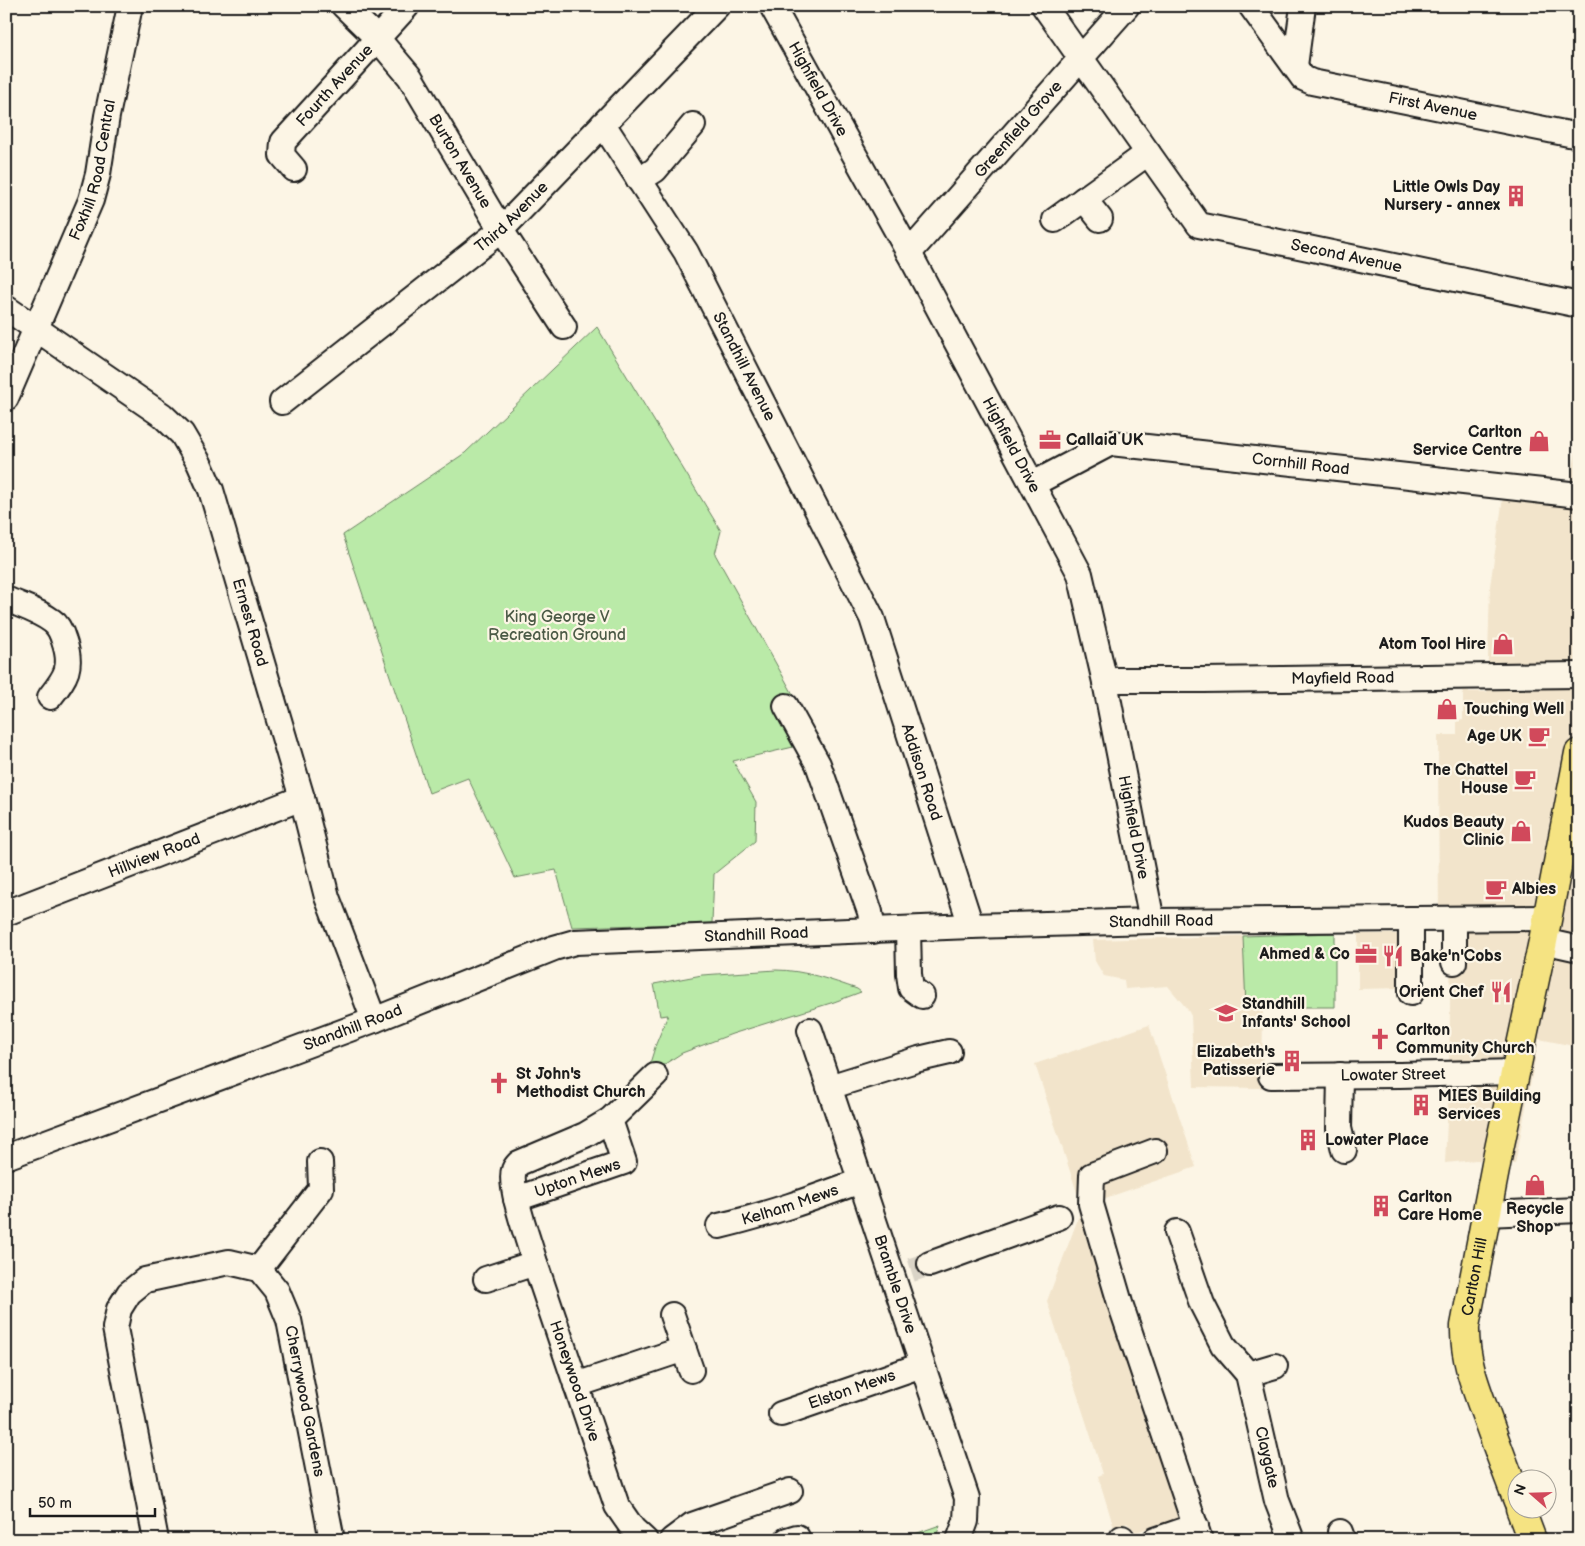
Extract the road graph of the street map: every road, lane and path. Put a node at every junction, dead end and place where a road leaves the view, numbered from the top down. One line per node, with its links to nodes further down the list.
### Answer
1 (130, 6): 27 (street, Foxhill Road Central)
2 (344, 6): 10 (street, Burton Avenue)
3 (407, 6): 10 (street, Fourth Avenue)
4 (718, 6): 13 (street, Third Avenue)
5 (772, 6): 23 (street, Highfield Drive)
6 (1044, 6): 11 (street, Second Avenue)
7 (1127, 6): 11 (street, Greenfield Grove)
8 (1251, 6): 12 (street, First Avenue)
9 (1303, 6): 12 (street)
10 (377, 38): 17 (street, Fourth Avenue); 22 (street, Burton Avenue)
11 (1080, 58): 16 (street, Second Avenue); 23 (street, Greenfield Grove)
12 (1295, 66): 15 (street, First Avenue)
13 (603, 124): 18 (street, Standhill Avenue); 22 (street, Third Avenue)
14 (693, 125): 18 (street)
15 (1579, 136)
16 (1148, 153): 19 (street); 24 (street, Second Avenue)
17 (294, 169)
18 (639, 180): 33 (street, Standhill Avenue)
19 (1084, 199): 20 (street); 21 (street)
20 (1100, 219)
21 (1055, 220)
22 (501, 230): 26 (street, Burton Avenue); 29 (street, Third Avenue)
23 (909, 253): 30 (street, Highfield Drive)
24 (1579, 305)
25 (6, 308): 27 (street, Ernest Road)
26 (564, 327)
27 (36, 329): 28 (street, Foxhill Road Central); 39 (street, Ernest Road)
28 (6, 398)
29 (282, 402)
30 (1033, 484): 31 (street, Cornhill Road); 35 (street, Highfield Drive)
31 (1579, 495)
32 (6, 599): 36 (street)
33 (872, 618): 44 (street, Addison Road)
34 (1579, 675): 35 (street, Mayfield Road)
35 (1105, 682): 43 (street, Highfield Drive)
36 (50, 697)
37 (786, 706): 47 (street)
38 (1579, 753): 46 (main road, Carlton Hill)
39 (302, 798): 40 (street, Hillview Road); 52 (street, Ernest Road)
40 (6, 913)
41 (1411, 919): 42 (street, Standhill Road); 43 (street, Standhill Road); 50 (street)
42 (1454, 919): 46 (street, Standhill Road); 49 (street)
43 (1152, 921): 44 (street, Standhill Road)
44 (971, 926): 45 (street, Standhill Road)
45 (908, 929): 47 (street, Standhill Road); 51 (street)
46 (1545, 930): 48 (street, Standhill Road); 55 (main road, Carlton Hill)
47 (873, 931): 52 (street, Standhill Road)
48 (1579, 949)
49 (1454, 962)
50 (1411, 993)
51 (922, 996)
52 (374, 1020): 63 (street, Standhill Road)
53 (810, 1030): 59 (street, Bramble Drive)
54 (949, 1052): 59 (street)
55 (1515, 1072): 56 (street, Lowater Street); 68 (main road, Carlton Hill)
56 (1340, 1075): 58 (street, Lowater Street); 62 (street)
57 (655, 1076): 60 (street, Honeywood Drive)
58 (1271, 1076)
59 (829, 1087): 65 (street, Bramble Drive)
60 (610, 1120): 66 (street, Honeywood Drive); 66 (street, Upton Mews)
61 (1155, 1150): 85 (street)
62 (1344, 1150)
63 (6, 1157)
64 (320, 1162): 73 (street)
65 (860, 1181): 70 (street, Kelham Mews); 74 (street, Bramble Drive)
66 (516, 1199): 72 (street, Honeywood Drive)
67 (1579, 1210): 68 (street)
68 (1486, 1214): 82 (main road, Carlton Hill)
69 (1059, 1217): 74 (street)
70 (719, 1226)
71 (1183, 1245): 79 (street, Claygate)
72 (535, 1263): 75 (street); 80 (street, Honeywood Drive)
73 (259, 1269): 87 (street); 88 (street, Cherrywood Gardens)
74 (911, 1270): 77 (street, Bramble Drive)
75 (486, 1279)
76 (672, 1315): 80 (street)
77 (922, 1365): 81 (street, Elston Mews); 90 (street, Bramble Drive)
78 (1274, 1366): 79 (street)
79 (1248, 1374): 92 (street, Claygate)
80 (576, 1385): 89 (street, Honeywood Drive)
81 (781, 1414)
82 (1508, 1474)
83 (790, 1491): 86 (street)
84 (1524, 1518): 93 (main road)
85 (1198, 1533): 91 (street)
86 (676, 1539)
87 (156, 1540)
88 (332, 1540)
89 (645, 1540)
90 (959, 1540)
91 (1155, 1540)
92 (1292, 1540)
93 (1532, 1540)

